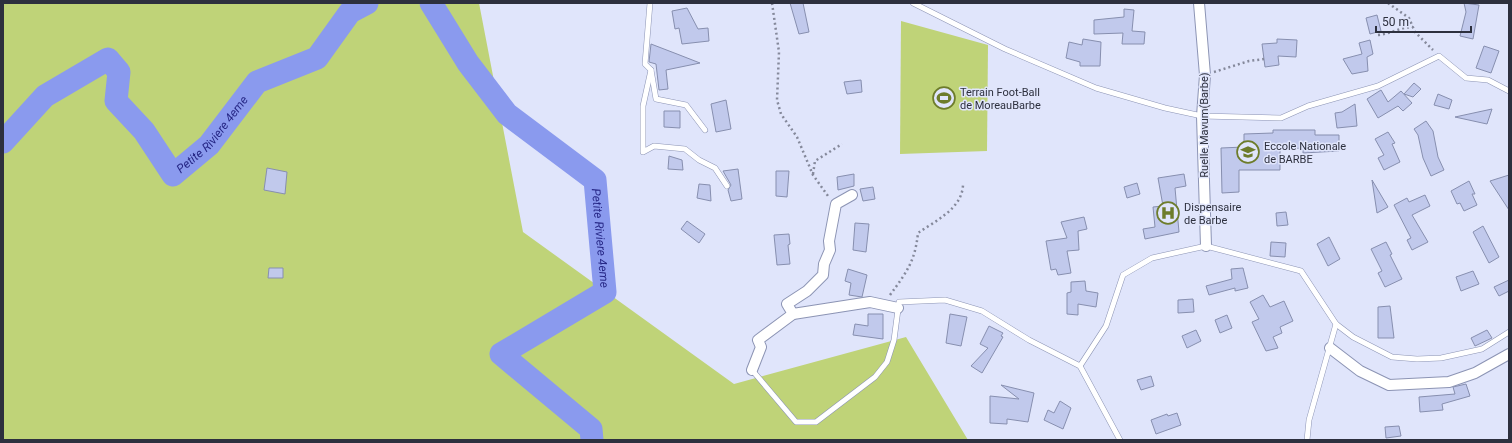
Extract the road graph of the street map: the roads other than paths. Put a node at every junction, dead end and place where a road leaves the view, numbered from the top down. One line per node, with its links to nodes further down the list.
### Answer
1 (650, 3): 4 (lane)
2 (913, 3): 6 (lane)
3 (1200, 3): 6 (street, Ruelle Mavum(Barbe))
4 (652, 70): 7 (lane); 8 (lane)
5 (1509, 91): 6 (lane)
6 (1202, 116): 10 (street, Ruelle Mavum(Barbe))
7 (705, 130)
8 (727, 186)
9 (852, 195): 12 (street)
10 (1206, 246): 13 (lane); 17 (lane)
11 (898, 308): 12 (street); 17 (lane); 18 (lane)
12 (793, 314): 18 (street)
13 (1336, 324): 14 (lane); 15 (lane)
14 (1509, 332)
15 (1330, 348): 16 (street); 20 (lane)
16 (1509, 354)
17 (1080, 366): 19 (lane)
18 (752, 370)
19 (1120, 440)
20 (1307, 440)

